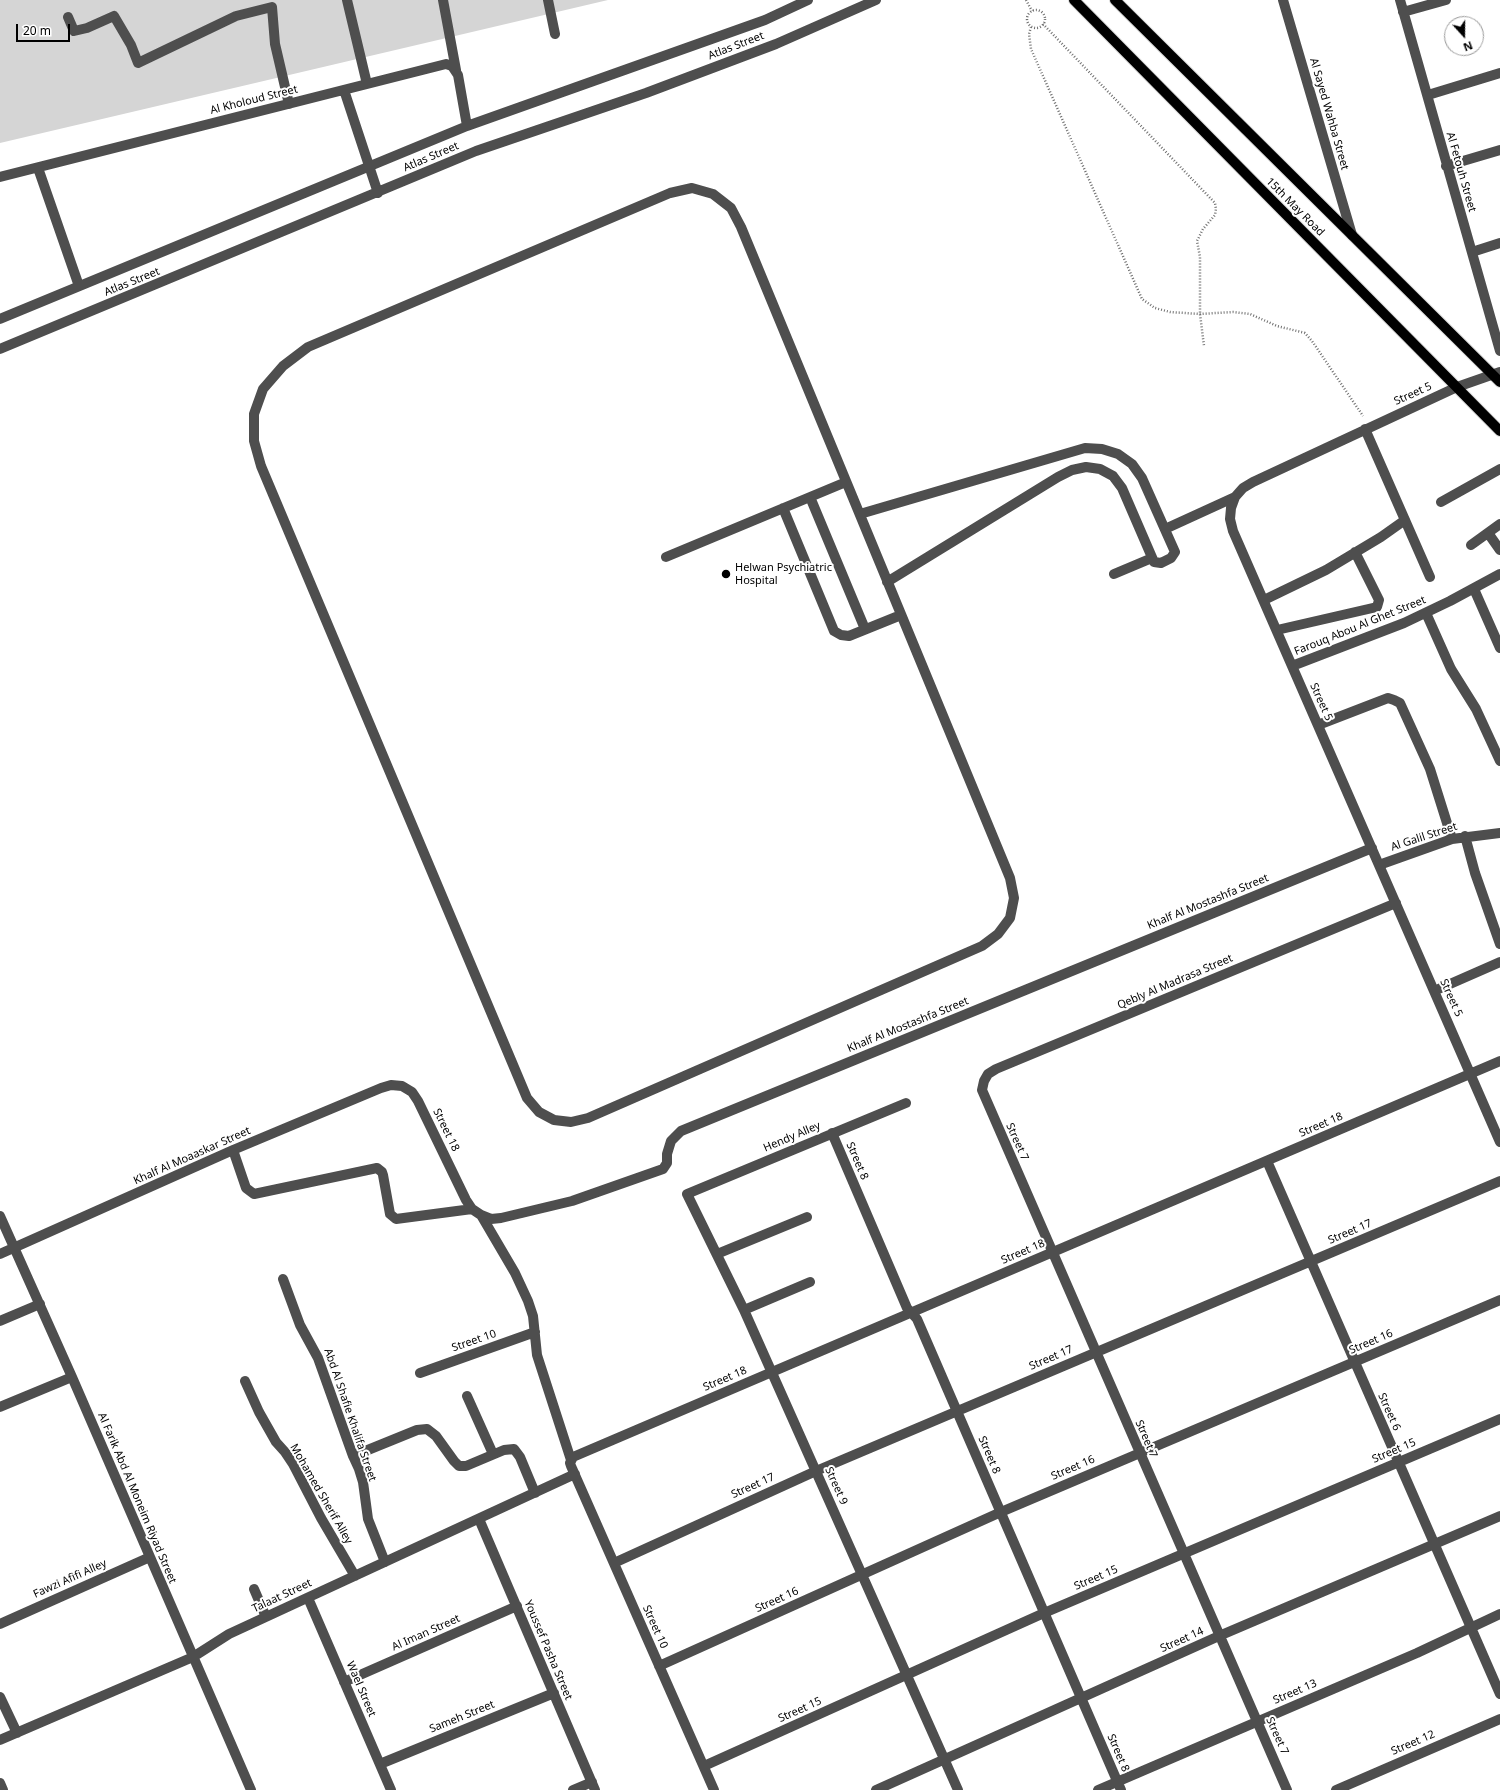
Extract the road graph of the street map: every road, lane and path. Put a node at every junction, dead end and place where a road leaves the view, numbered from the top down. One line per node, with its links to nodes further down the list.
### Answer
1 (347, 0): 20 (street)
2 (442, 0): 18 (street)
3 (548, 0): 17 (street)
4 (808, 0): 24 (street, Atlas Street)
5 (876, 0): 30 (street, Atlas Street)
6 (1026, 0): 12 (path)
7 (1074, 0): 41 (main road, 15th May Road)
8 (1115, 0): 31 (main road, 15th May Road)
9 (1283, 0): 31 (street, Al Sayed Wahba Street)
10 (1400, 0): 13 (street, Al Fetouh Street)
11 (1446, 0): 13 (street)
12 (1032, 11): 15 (path); 16 (path)
13 (1403, 12): 22 (street, Al Fetouh Street)
14 (68, 17): 23 (street)
15 (1043, 24): 16 (path); 35 (path)
16 (1030, 26): 35 (path)
17 (555, 34)
18 (456, 70): 20 (street, Al Kholoud Street); 24 (street)
19 (1500, 73): 22 (street)
20 (367, 84): 21 (street, Al Kholoud Street)
21 (344, 90): 23 (street, Al Kholoud Street); 26 (street)
22 (1428, 95): 27 (street, Al Fetouh Street)
23 (289, 104): 28 (street, Al Kholoud Street)
24 (467, 126): 26 (street, Atlas Street)
25 (1500, 150): 27 (street)
26 (368, 166): 30 (street); 34 (street, Atlas Street)
27 (1446, 166): 33 (street, Al Fetouh Street)
28 (38, 168): 29 (street, Al Kholoud Street); 34 (street)
29 (0, 177)
30 (378, 193): 38 (street, Atlas Street)
31 (1352, 235): 40 (main road, 15th May Road)
32 (1500, 243): 33 (street)
33 (1472, 252): 39 (street, Al Fetouh Street)
34 (79, 286): 36 (street, Atlas Street)
35 (1200, 314): 37 (path); 42 (path)
36 (0, 319)
37 (1204, 346)
38 (0, 349)
39 (1500, 351)
40 (1498, 376): 41 (street, Street 5)
41 (1457, 387): 42 (street, Street 5); 43 (main road, 15th May Road)
42 (1368, 428): 47 (street, Street 5); 51 (street)
43 (1500, 431)
44 (1500, 469): 48 (street)
45 (846, 482): 46 (street); 50 (street); 67 (street)
46 (810, 497): 49 (street); 68 (street)
47 (1235, 497): 53 (street); 65 (street, Street 5)
48 (1441, 502)
49 (783, 508): 58 (street); 68 (street)
50 (860, 514): 53 (street); 63 (street)
51 (1405, 520): 57 (street); 61 (street)
52 (1500, 524): 54 (street)
53 (1165, 529): 59 (street)
54 (1488, 533): 55 (street); 56 (street)
55 (1471, 546)
56 (1500, 550)
57 (1355, 552): 65 (street); 69 (street)
58 (666, 558)
59 (1152, 558): 60 (street); 63 (street)
60 (1114, 574)
61 (1430, 577)
62 (1499, 577): 64 (street, Farouq Abou Al Ghet Street)
63 (887, 582): 67 (street)
64 (1474, 589): 66 (street, Farouq Abou Al Ghet Street); 70 (street)
65 (1264, 600): 69 (street, Street 5)
66 (1426, 613): 71 (street, Farouq Abou Al Ghet Street); 73 (street)
67 (901, 615): 68 (street)
68 (865, 630)
69 (1277, 630): 71 (street, Street 5)
70 (1500, 648)
71 (1292, 666): 72 (street, Street 5)
72 (1318, 726): 76 (street); 77 (street, Street 5)
73 (1500, 761)
74 (1500, 833): 75 (street, Al Galil Street)
75 (1465, 836): 76 (street, Al Galil Street); 80 (street)
76 (1452, 838): 78 (street, Al Galil Street)
77 (1372, 848): 78 (street, Street 5); 95 (street, Khalf Al Mostashfa Street)
78 (1379, 865): 79 (street, Street 5)
79 (1396, 903): 82 (street, Street 5); 86 (street, Qebly Al Madrasa Street)
80 (1500, 944)
81 (1500, 962): 82 (street)
82 (1434, 991): 84 (street, Street 5)
83 (1500, 1061): 84 (street, Street 18)
84 (1470, 1074): 89 (street, Street 5); 91 (street, Street 18)
85 (380, 1088): 90 (street, Khalf Al Moaaskar Street); 94 (street, Street 18)
86 (985, 1098): 99 (street, Street 7)
87 (906, 1103): 88 (street, Hendy Alley)
88 (832, 1133): 93 (street, Hendy Alley); 108 (street, Street 8)
89 (1500, 1142)
90 (233, 1150): 94 (street); 98 (street, Khalf Al Moaaskar Street)
91 (1266, 1161): 99 (street, Street 18); 102 (street, Street 6)
92 (1500, 1181): 102 (street, Street 17)
93 (687, 1194): 101 (street, Street 9)
94 (472, 1209): 95 (street, Khalf Al Mostashfa Street)
95 (480, 1215): 110 (street)
96 (0, 1216): 98 (street, Al Farik Abd Al Moneim Riyad Street)
97 (807, 1217): 101 (street)
98 (14, 1248): 100 (street, Khalf Al Moaaskar Street); 106 (street, Al Farik Abd Al Moneim Riyad Street)
99 (1053, 1252): 108 (street, Street 18); 111 (street, Street 7)
100 (0, 1254)
101 (717, 1254): 107 (street, Street 9)
102 (1311, 1262): 111 (street, Street 17); 112 (street, Street 6)
103 (283, 1279): 123 (street, Abd Al Shafie Khalifa Street)
104 (810, 1282): 107 (street)
105 (1500, 1300): 112 (street, Street 16)
106 (40, 1304): 109 (street); 115 (street, Al Farik Abd Al Moneim Riyad Street)
107 (744, 1310): 113 (street, Street 9)
108 (910, 1313): 113 (street, Street 18); 119 (street, Street 8)
109 (0, 1321)
110 (536, 1332): 114 (street, Street 10); 124 (street)
111 (1096, 1352): 119 (street, Street 17); 121 (street, Street 7)
112 (1354, 1362): 121 (street, Street 16); 125 (street, Street 6)
113 (772, 1372): 124 (street, Street 18); 126 (street, Street 9)
114 (420, 1373)
115 (72, 1377): 118 (street); 134 (street, Al Farik Abd Al Moneim Riyad Street)
116 (246, 1381): 138 (street, Mohamed Sherif Alley)
117 (467, 1396): 122 (street)
118 (0, 1407)
119 (958, 1411): 126 (street, Street 17); 129 (street, Street 8)
120 (1500, 1419): 125 (street, Street 15)
121 (1139, 1453): 129 (street, Street 16); 133 (street, Street 7)
122 (493, 1454): 123 (street); 128 (street)
123 (353, 1456): 135 (street, Abd Al Shafie Khalifa Street)
124 (571, 1460): 127 (street)
125 (1398, 1463): 132 (street, Street 6); 133 (street, Street 15)
126 (816, 1471): 136 (street, Street 17); 137 (street, Street 9)
127 (575, 1474): 128 (street, Talaat Street); 136 (street, Street 10)
128 (535, 1493): 131 (street, Talaat Street)
129 (1001, 1512): 137 (street, Street 16); 142 (street, Street 8)
130 (1500, 1516): 132 (street, Street 14)
131 (479, 1519): 135 (street, Talaat Street); 141 (street, Youssef Pasha Street)
132 (1434, 1544): 146 (street, Street 6); 147 (street, Street 14)
133 (1183, 1554): 142 (street, Street 15); 147 (street, Street 7)
134 (150, 1556): 145 (street, Fawzi Afifi Alley); 148 (street, Al Farik Abd Al Moneim Riyad Street)
135 (385, 1562): 138 (street, Talaat Street)
136 (614, 1563): 149 (street, Street 10)
137 (862, 1575): 149 (street, Street 16); 150 (street, Street 9)
138 (354, 1576): 140 (street, Talaat Street)
139 (254, 1589): 144 (street)
140 (308, 1598): 144 (street, Talaat Street); 151 (street, Wael Street)
141 (516, 1606): 151 (street, Al Iman Street); 152 (street, Youssef Pasha Street)
142 (1044, 1613): 150 (street, Street 15); 155 (street, Street 8)
143 (1500, 1614): 146 (street, Street 13)
144 (266, 1617): 148 (street, Talaat Street)
145 (0, 1624)
146 (1471, 1628): 153 (street, Street 6); 157 (street, Street 13)
147 (1219, 1636): 155 (street, Street 14); 157 (street, Street 7)
148 (193, 1657): 158 (street, Talaat Street); 167 (street, Al Farik Abd Al Moneim Riyad Street)
149 (659, 1666): 162 (street, Street 10)
150 (907, 1676): 160 (street, Street 9); 162 (street, Street 15)
151 (344, 1682): 161 (street, Wael Street)
152 (554, 1693): 161 (street, Sameh Street); 164 (street, Youssef Pasha Street)
153 (1500, 1694)
154 (0, 1697): 158 (street)
155 (1081, 1698): 160 (street, Street 14); 165 (street, Street 8)
156 (1500, 1719): 175 (street, Street 12)
157 (1257, 1721): 165 (street, Street 13); 174 (street, Street 7)
158 (17, 1733): 159 (street, Talaat Street)
159 (0, 1740)
160 (945, 1760): 171 (street, Street 14); 172 (street, Street 9)
161 (380, 1764): 168 (street, Wael Street)
162 (704, 1766): 170 (street, Street 10)
163 (0, 1783): 166 (street)
164 (594, 1786): 169 (street)
165 (1119, 1786): 173 (street, Street 13)
166 (3, 1790)
167 (251, 1790)
168 (391, 1790)
169 (572, 1790)
170 (714, 1790)
171 (876, 1790)
172 (958, 1790)
173 (1098, 1790)
174 (1287, 1790)
175 (1336, 1790)

